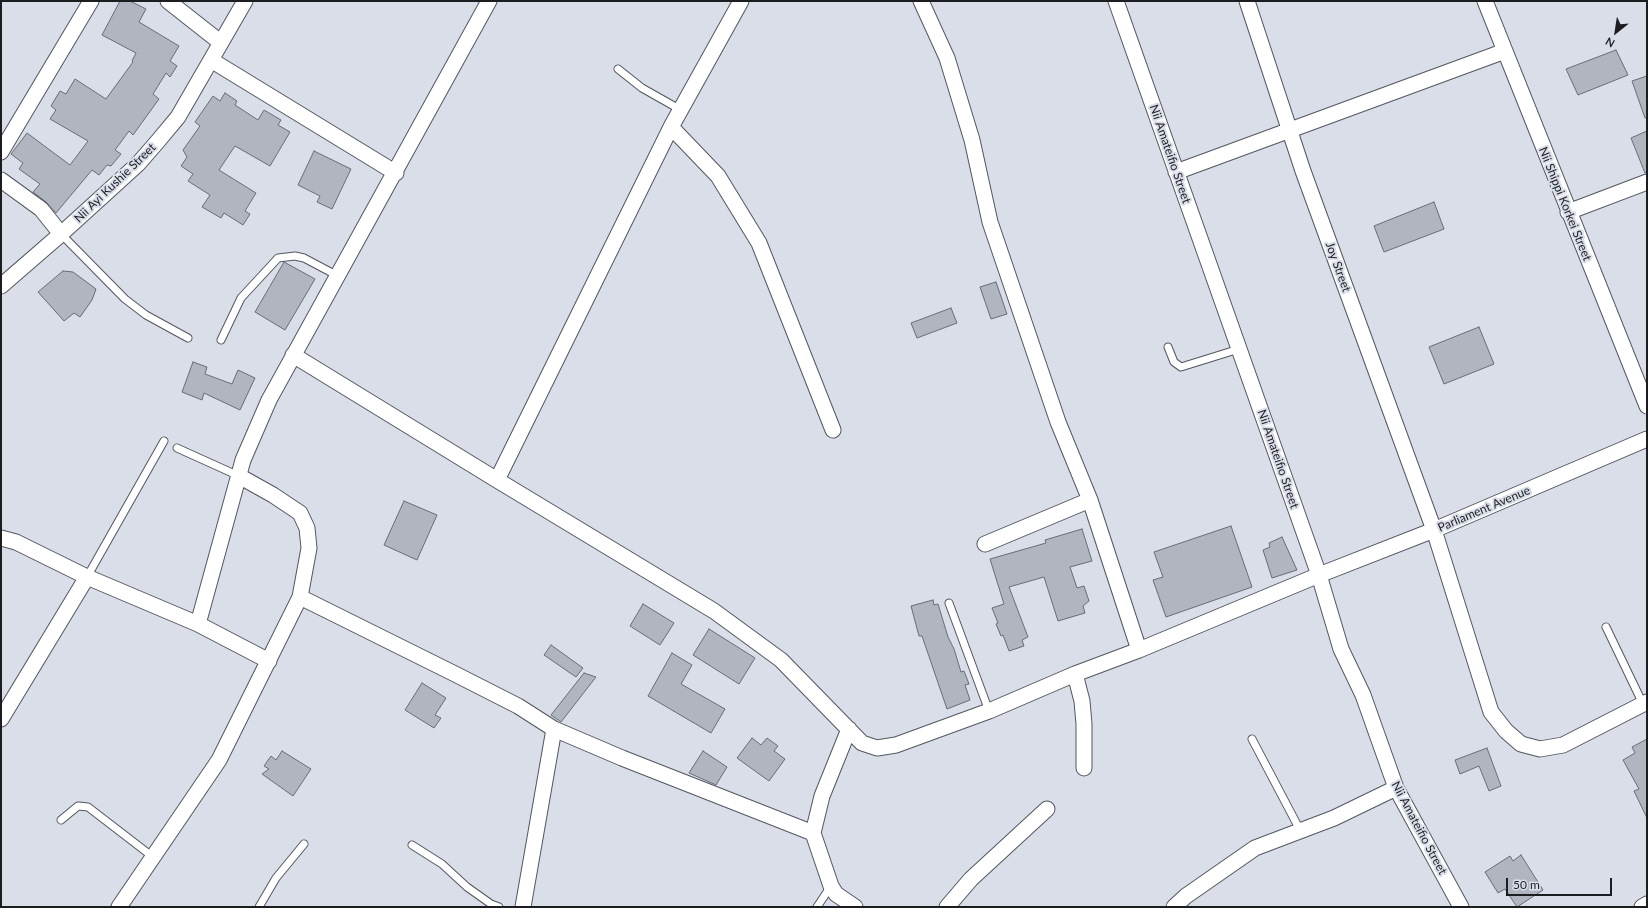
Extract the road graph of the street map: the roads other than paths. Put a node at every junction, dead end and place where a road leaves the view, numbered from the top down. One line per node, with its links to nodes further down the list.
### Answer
1 (91, 1): 17 (street)
2 (168, 1): 10 (street)
3 (245, 1): 10 (street, Nii Ayi Kushie Street)
4 (489, 1): 19 (street)
5 (741, 1): 14 (street)
6 (921, 1): 38 (street)
7 (1116, 1): 18 (street, Nii Amateifio Street)
8 (1247, 1): 16 (street, Joy Street)
9 (1485, 1): 11 (street, Nii Shippi Korkei Street)
10 (220, 42): 12 (street, Nii Ayi Kushie Street)
11 (1505, 51): 16 (street); 22 (street, Nii Shippi Korkei Street)
12 (211, 60): 19 (street); 23 (street, Nii Ayi Kushie Street)
13 (618, 69): 14 (lane)
14 (681, 110): 15 (street)
15 (671, 128): 32 (street); 37 (street)
16 (1290, 130): 18 (street); 39 (street, Joy Street)
17 (1, 152)
18 (1176, 172): 29 (street, Nii Amateifio Street)
19 (396, 173): 24 (street)
20 (1, 180): 23 (street)
21 (1647, 182): 22 (street)
22 (1568, 212): 31 (street, Nii Shippi Korkei Street)
23 (62, 234): 25 (street, Nii Ayi Kushie Street); 26 (lane)
24 (338, 276): 27 (lane); 30 (street)
25 (1, 286)
26 (188, 338)
27 (221, 340)
28 (1168, 346): 29 (lane)
29 (1239, 349): 42 (street, Nii Amateifio Street)
30 (293, 355): 36 (street); 37 (street, Parliament Avenue)
31 (1647, 406)
32 (833, 430)
33 (1647, 439): 39 (street, Parliament Avenue)
34 (164, 441): 43 (lane)
35 (177, 448): 36 (lane)
36 (239, 476): 44 (street); 46 (street)
37 (497, 480): 55 (street, Parliament Avenue)
38 (1090, 500): 41 (street); 48 (street)
39 (1434, 530): 42 (street, Parliament Avenue); 51 (street, Joy Street)
40 (8, 540): 43 (street)
41 (985, 544)
42 (1319, 575): 48 (street, Parliament Avenue); 58 (street, Nii Amateifio Street)
43 (87, 577): 46 (street); 53 (street)
44 (300, 597): 49 (street); 54 (street)
45 (949, 604): 52 (lane)
46 (198, 624): 49 (street)
47 (1606, 627): 51 (lane)
48 (1139, 650): 50 (street, Parliament Avenue)
49 (269, 661): 65 (street)
50 (1075, 674): 52 (street, Parliament Avenue); 57 (street)
51 (1645, 703)
52 (990, 711): 55 (street, Parliament Avenue)
53 (1, 719)
54 (554, 729): 62 (street); 71 (street)
55 (849, 729): 62 (street)
56 (1252, 739): 61 (lane)
57 (1084, 768)
58 (1396, 788): 61 (street); 76 (street, Nii Amateifio Street)
59 (1047, 809): 74 (street)
60 (61, 820): 65 (lane)
61 (1300, 830): 75 (street)
62 (813, 833): 66 (street)
63 (304, 844): 69 (lane)
64 (412, 845): 70 (lane)
65 (153, 857): 68 (street)
66 (831, 886): 72 (lane); 73 (street)
67 (1647, 904): 77 (street)
68 (119, 907)
69 (259, 907)
70 (499, 907)
71 (523, 907)
72 (817, 907)
73 (855, 907)
74 (947, 907)
75 (1174, 907)
76 (1461, 907)
77 (1642, 907)

